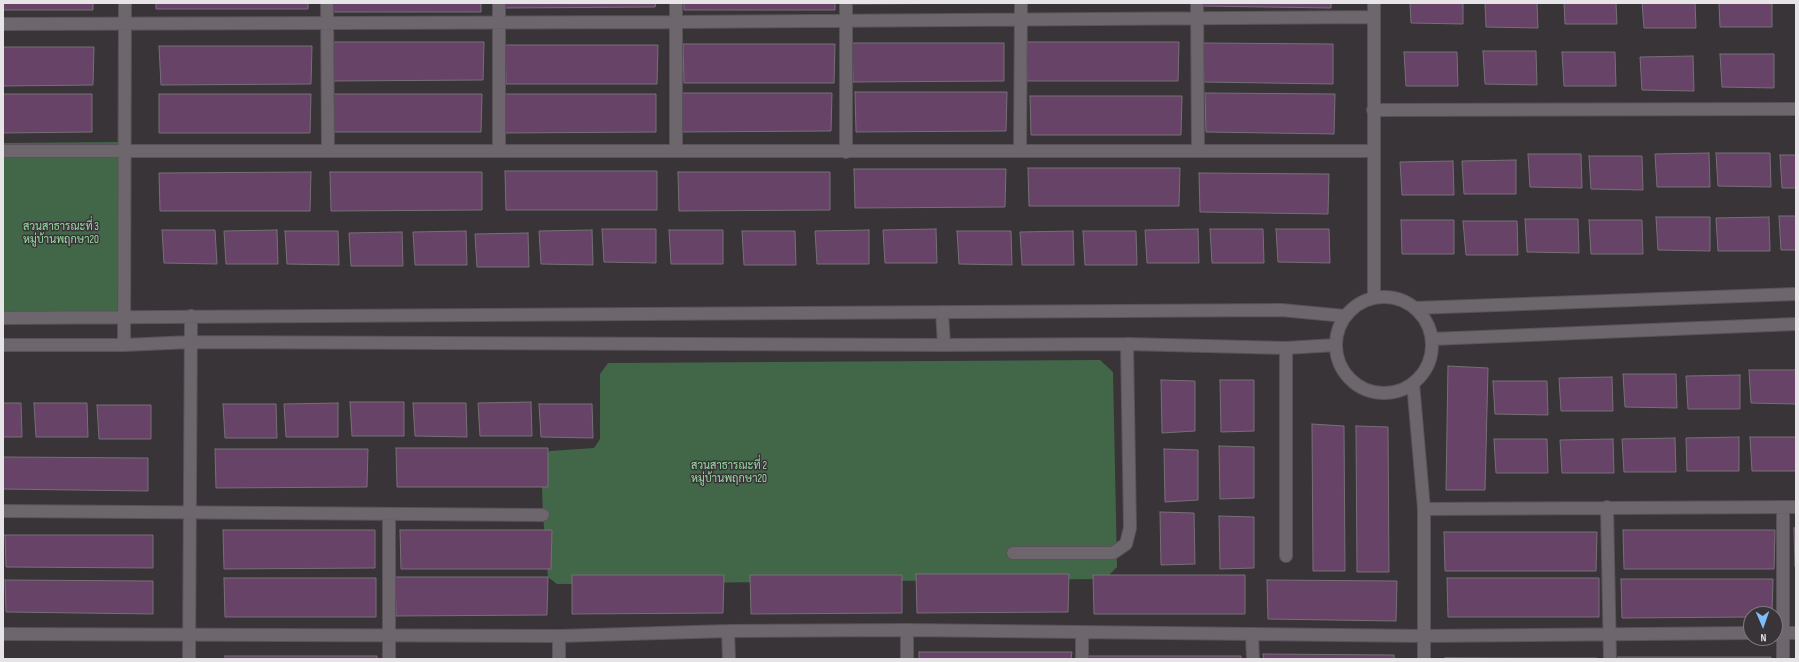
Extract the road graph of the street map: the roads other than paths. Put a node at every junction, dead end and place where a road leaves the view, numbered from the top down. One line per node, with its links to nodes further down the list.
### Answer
1 (125, 3): 17 (street)
2 (327, 3): 16 (street)
3 (499, 3): 14 (street)
4 (676, 3): 13 (street)
5 (846, 3): 12 (street)
6 (1021, 3): 11 (street)
7 (1197, 3): 9 (street)
8 (1374, 3): 10 (street)
9 (1197, 17): 10 (street); 11 (street); 21 (street)
10 (1374, 17): 19 (street)
11 (1021, 20): 12 (street); 25 (street)
12 (846, 21): 13 (street); 28 (street)
13 (676, 22): 14 (street); 27 (street)
14 (499, 23): 16 (street); 24 (street)
15 (3, 24): 17 (street)
16 (327, 24): 17 (street); 23 (street)
17 (125, 25): 22 (street)
18 (1796, 109): 19 (street)
19 (1373, 110): 26 (street)
20 (3, 150): 22 (street)
21 (1198, 150): 25 (street); 26 (street)
22 (126, 151): 23 (street); 33 (street)
23 (328, 151): 24 (street)
24 (499, 151): 27 (street)
25 (1020, 151): 28 (street)
26 (1374, 151): 30 (street)
27 (676, 152): 28 (street)
28 (846, 152)
29 (1796, 294): 31 (street)
30 (1374, 298): 31 (street); 35 (street)
31 (1415, 308): 38 (street)
32 (942, 312): 34 (street); 35 (street); 43 (street)
33 (124, 316): 34 (street); 36 (street); 42 (street)
34 (191, 316): 39 (street)
35 (1345, 316): 44 (street)
36 (3, 318)
37 (1796, 324): 38 (street)
38 (1432, 339): 46 (street)
39 (191, 342): 42 (street); 43 (street); 52 (street)
40 (1128, 344): 43 (street); 45 (street); 55 (street)
41 (3, 345): 42 (street)
42 (124, 345)
43 (944, 345)
44 (1335, 345): 45 (street); 46 (street)
45 (1286, 348): 56 (street)
46 (1413, 383): 50 (street)
47 (1607, 507): 48 (street); 50 (street); 61 (street)
48 (1783, 507): 49 (street); 57 (street)
49 (1796, 507)
50 (1424, 509): 70 (street)
51 (3, 512): 52 (street)
52 (189, 513): 53 (street); 66 (street)
53 (389, 514): 54 (street); 68 (street)
54 (543, 515)
55 (1013, 553)
56 (1286, 556)
57 (1780, 606)
58 (906, 630): 59 (street); 60 (street); 76 (street)
59 (728, 631): 69 (street); 75 (street)
60 (1082, 633): 67 (street); 77 (street)
61 (1609, 633): 62 (street); 70 (street); 80 (street)
62 (1743, 633)
63 (1783, 633): 64 (street)
64 (1796, 633)
65 (3, 634): 66 (street)
66 (188, 634): 68 (street); 72 (street)
67 (1252, 634): 70 (street); 78 (street)
68 (388, 635): 69 (street); 73 (street)
69 (559, 636): 74 (street)
70 (1424, 636): 79 (street)
71 (1781, 646): 81 (street)
72 (189, 659)
73 (389, 659)
74 (559, 659)
75 (729, 659)
76 (907, 659)
77 (1082, 659)
78 (1253, 659)
79 (1424, 659)
80 (1610, 659)
81 (1783, 659)

